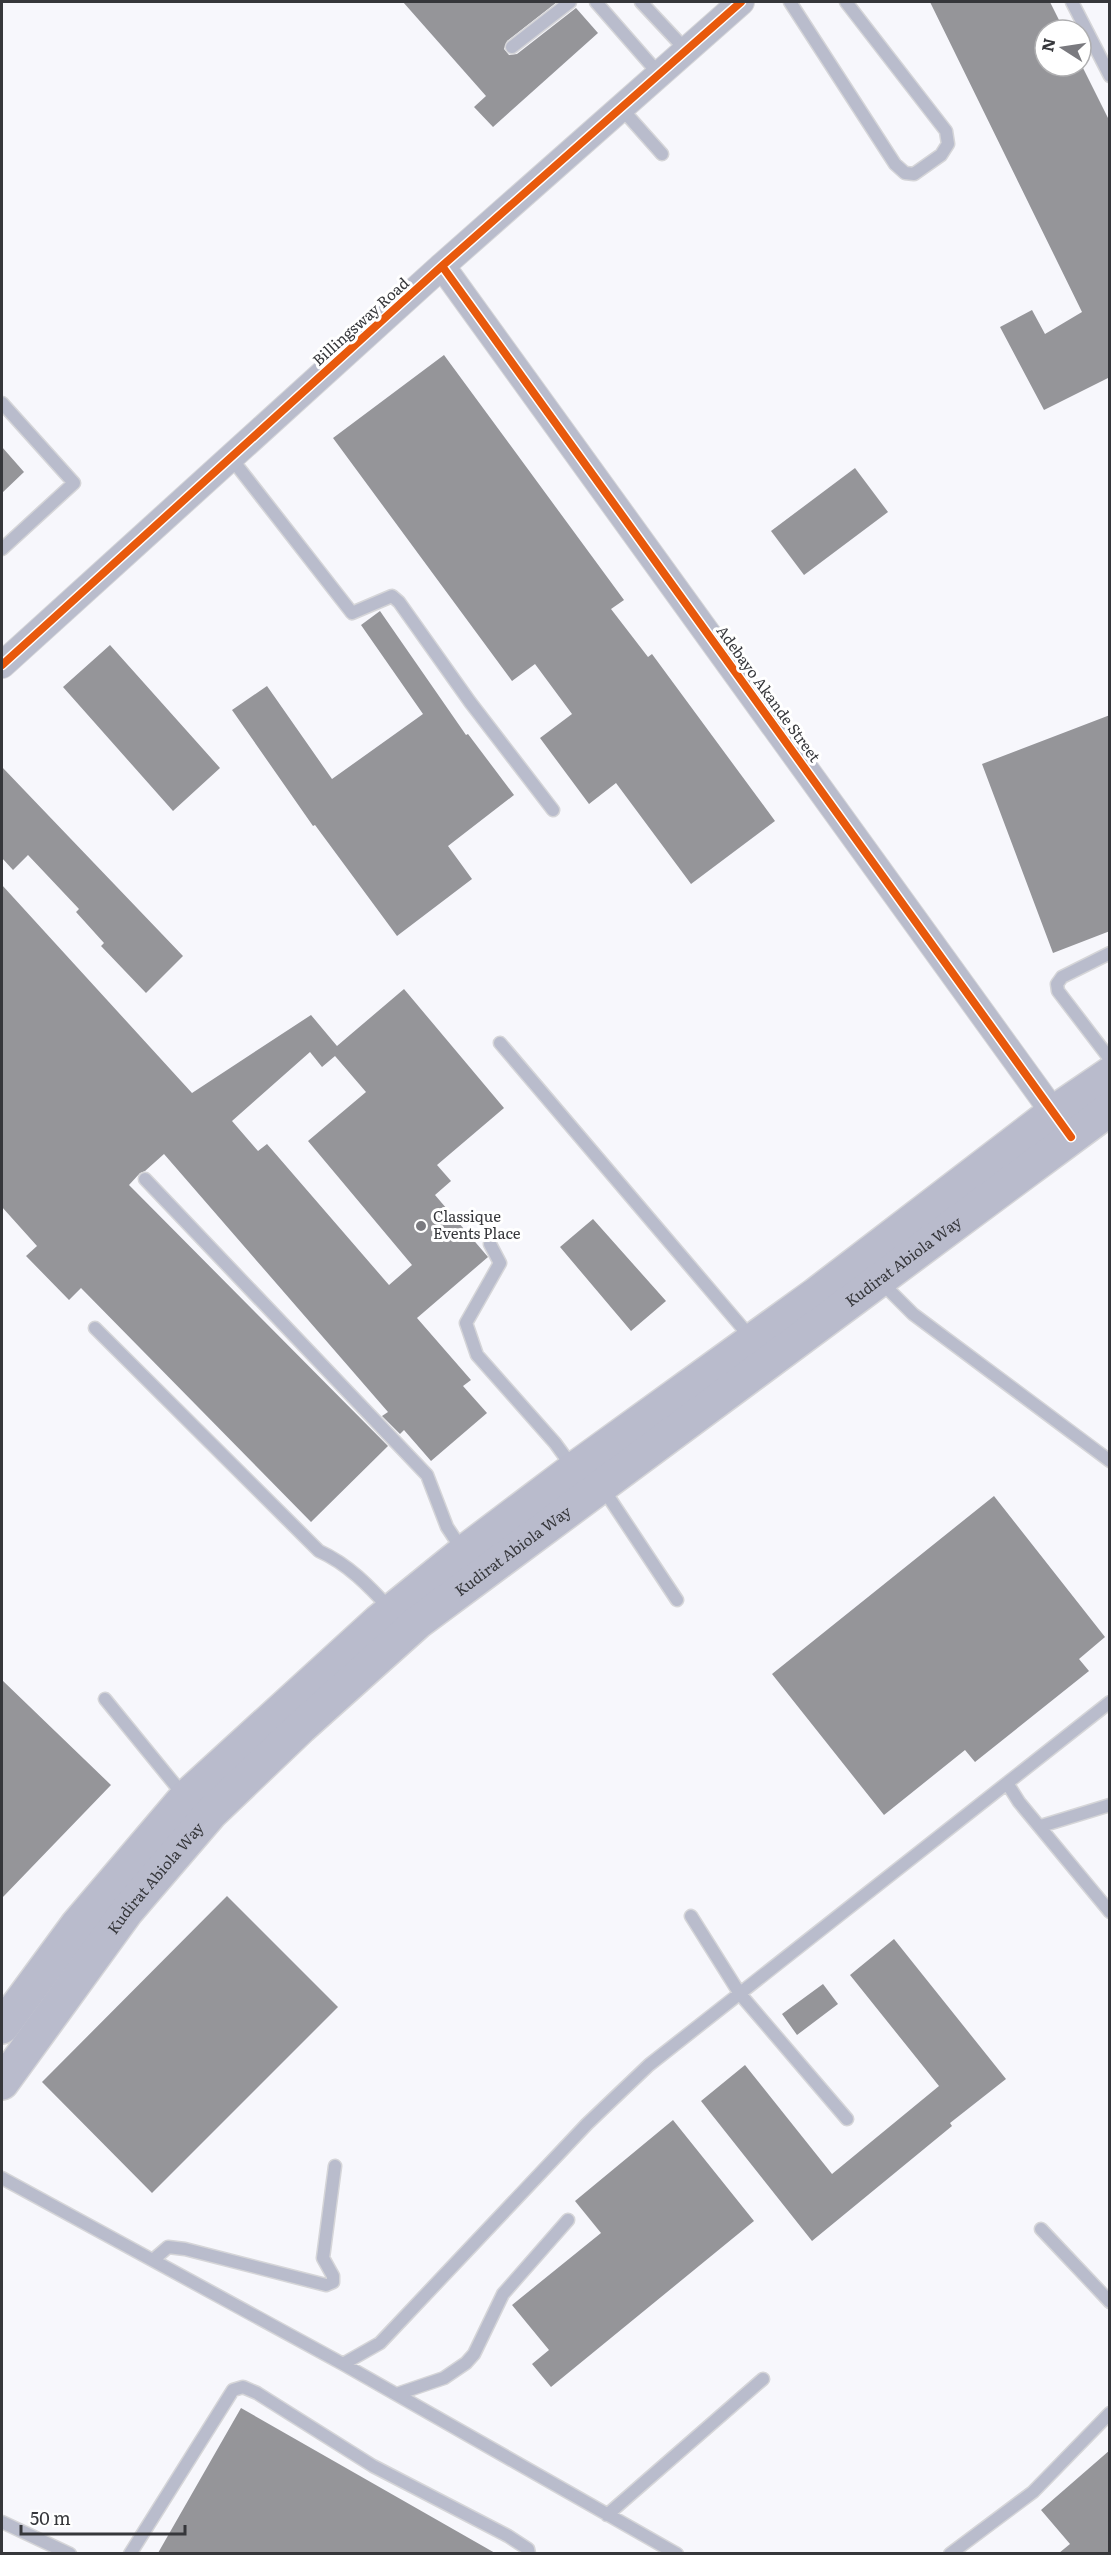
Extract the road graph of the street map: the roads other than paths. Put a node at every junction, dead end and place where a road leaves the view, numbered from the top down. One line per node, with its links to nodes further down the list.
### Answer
1 (570, 2): 8 (lane)
2 (596, 2): 10 (lane)
3 (641, 2): 9 (lane)
4 (741, 2): 9 (street, Billingsway Road)
5 (790, 2): 6 (lane)
6 (846, 2)
7 (1072, 2): 11 (lane)
8 (512, 47)
9 (686, 50): 10 (street, Billingsway Road)
10 (658, 74): 12 (street, Billingsway Road)
11 (1110, 76)
12 (621, 108): 13 (lane); 14 (street, Billingsway Road)
13 (662, 154)
14 (442, 266): 16 (street, Billingsway Road); 25 (street, Adebayo Akande Street)
15 (2, 403): 17 (lane)
16 (231, 458): 18 (street, Billingsway Road); 19 (lane)
17 (2, 549)
18 (2, 665)
19 (553, 810)
20 (1110, 953): 22 (lane)
21 (500, 1043): 30 (lane)
22 (1110, 1059)
23 (1110, 1074): 25 (main road, Kudirat Abiola Way)
24 (1110, 1109): 25 (main road, Kudirat Abiola Way)
25 (1063, 1124): 28 (main road, Kudirat Abiola Way); 30 (main road, Kudirat Abiola Way)
26 (145, 1179): 34 (lane)
27 (490, 1244): 32 (lane)
28 (880, 1281): 31 (lane); 33 (main road, Kudirat Abiola Way)
29 (95, 1328): 36 (lane)
30 (752, 1340): 32 (main road, Kudirat Abiola Way)
31 (1110, 1461)
32 (574, 1469): 34 (main road, Kudirat Abiola Way)
33 (601, 1486): 35 (lane); 47 (main road, Kudirat Abiola Way)
34 (464, 1552): 36 (main road, Kudirat Abiola Way)
35 (677, 1600)
36 (392, 1611): 40 (main road, Kudirat Abiola Way)
37 (105, 1699): 40 (lane)
38 (1110, 1702): 39 (lane)
39 (1007, 1783): 42 (lane); 45 (lane)
40 (186, 1797): 46 (main road, Kudirat Abiola Way)
41 (1110, 1805): 42 (lane)
42 (1041, 1826): 43 (lane)
43 (1110, 1912)
44 (691, 1916): 45 (lane)
45 (740, 1994): 48 (lane); 55 (lane)
46 (2, 2027)
47 (2, 2083)
48 (847, 2119)
49 (335, 2166): 53 (lane)
50 (2, 2178): 53 (lane)
51 (568, 2220): 57 (lane)
52 (1041, 2229): 54 (lane)
53 (153, 2260): 55 (lane)
54 (1110, 2302)
55 (343, 2364): 57 (lane)
56 (763, 2379): 59 (lane)
57 (397, 2394): 59 (lane)
58 (1110, 2413): 65 (lane)
59 (607, 2515): 64 (lane)
60 (2, 2522): 61 (lane)
61 (70, 2553)
62 (130, 2553): 63 (lane)
63 (529, 2553)
64 (677, 2553)
65 (950, 2553)

